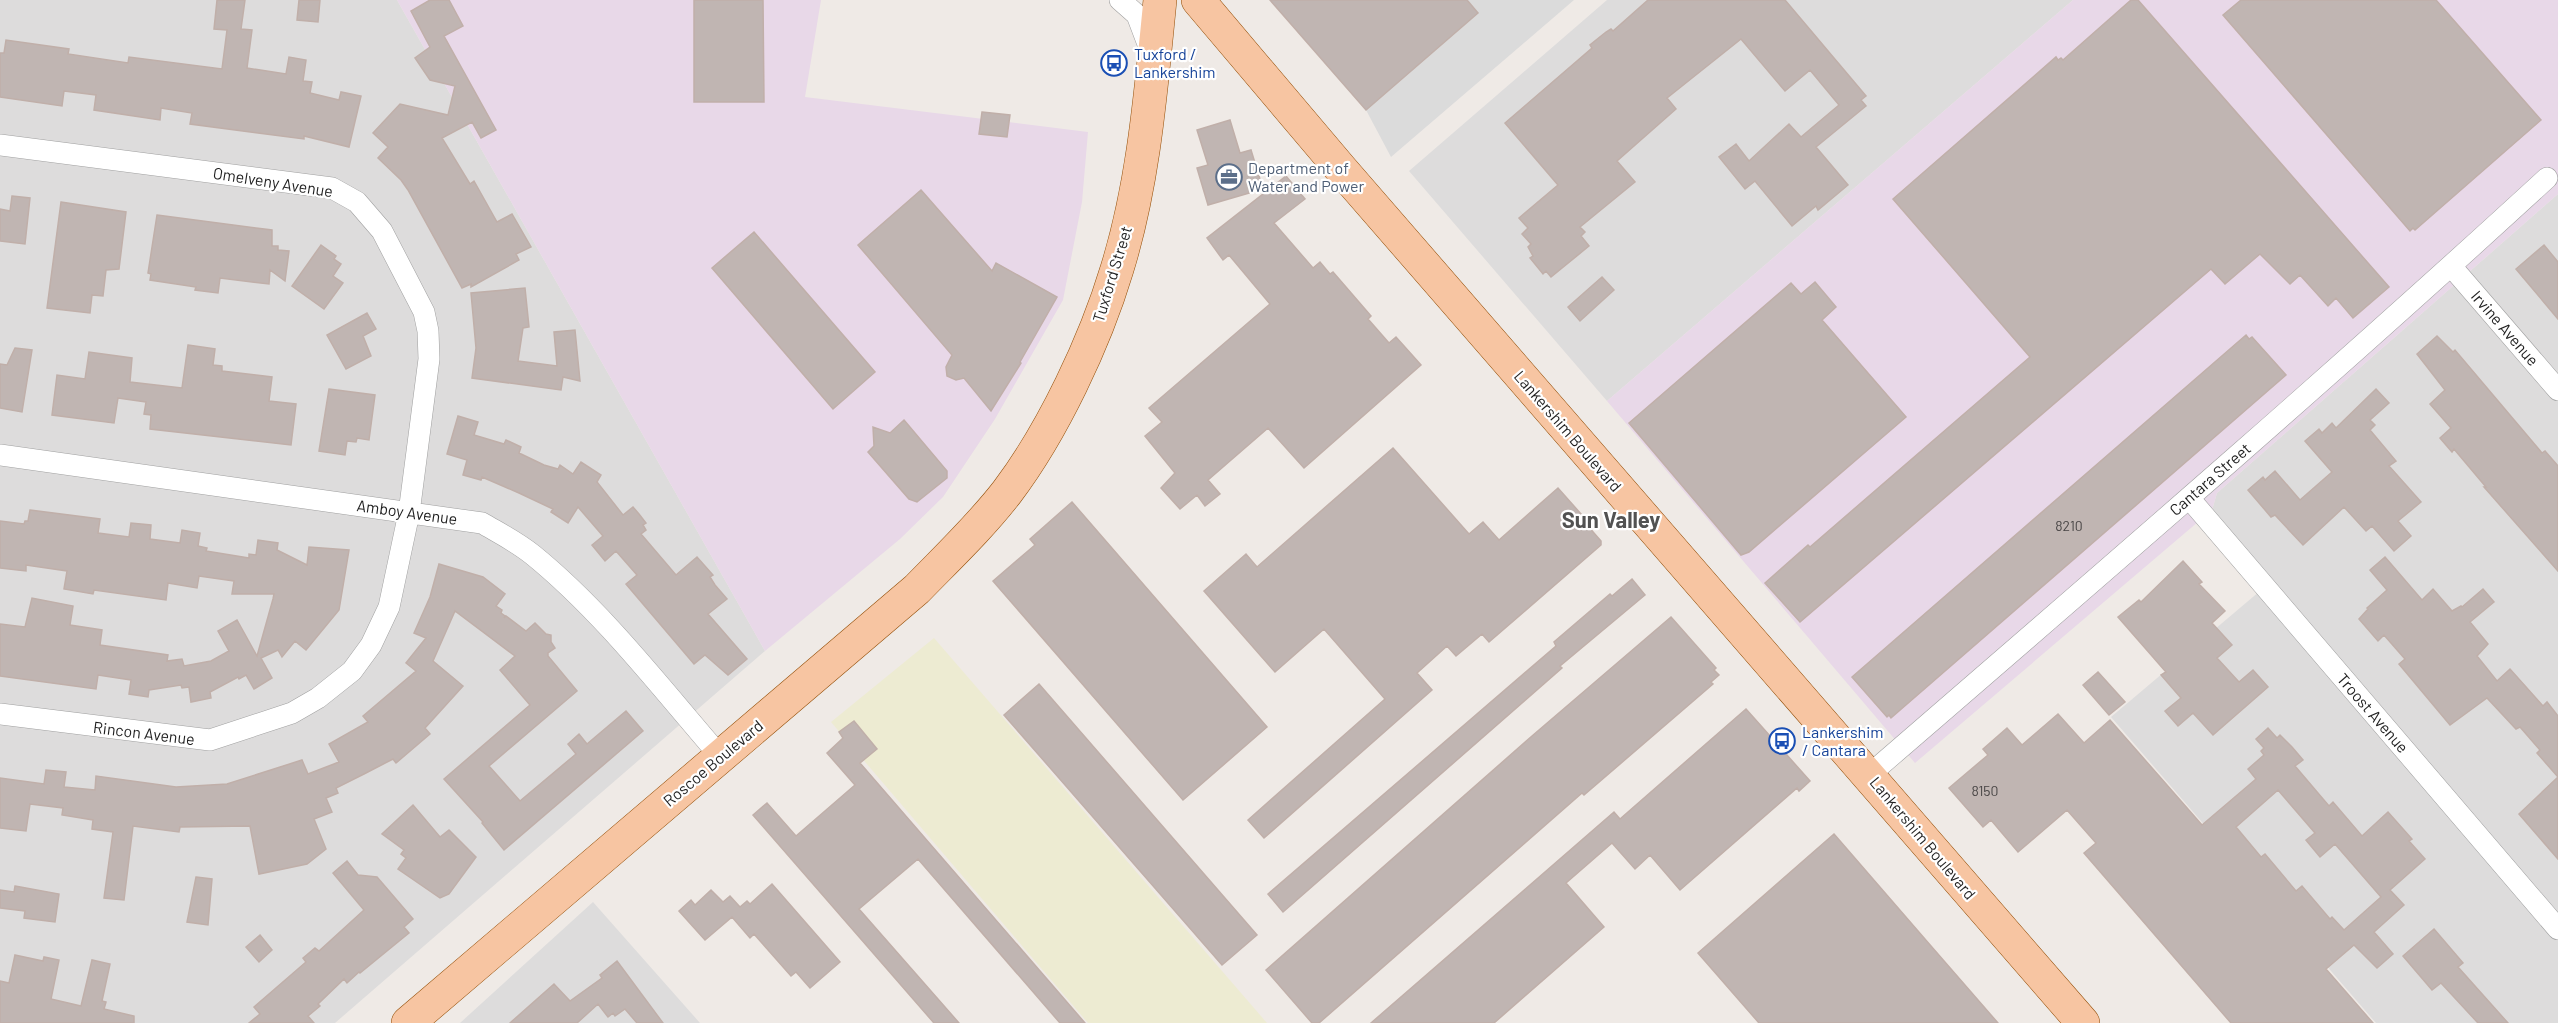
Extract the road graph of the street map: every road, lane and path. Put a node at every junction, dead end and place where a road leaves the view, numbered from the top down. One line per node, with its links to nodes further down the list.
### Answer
1 (1120, 0): 4 (street)
2 (1160, 0): 4 (main road, Tuxford Street)
3 (1198, 0): 15 (main road, Lankershim Boulevard)
4 (1154, 61): 10 (main road, Tuxford Street)
5 (0, 145): 12 (street, Omelveny Avenue)
6 (2547, 178): 7 (street, Cantara Street)
7 (2451, 266): 8 (street, Irvine Avenue); 11 (street, Cantara Street)
8 (2558, 390)
9 (0, 455): 12 (street, Amboy Avenue)
10 (1007, 492): 14 (main road, Roscoe Boulevard)
11 (2189, 498): 15 (street, Cantara Street); 16 (street, Troost Avenue)
12 (409, 513): 13 (street, Rincon Avenue); 14 (street, Amboy Avenue)
13 (0, 714)
14 (720, 756): 17 (main road, Roscoe Boulevard)
15 (1869, 775): 18 (main road, Lankershim Boulevard)
16 (2558, 929)
17 (408, 1023)
18 (2083, 1023)

